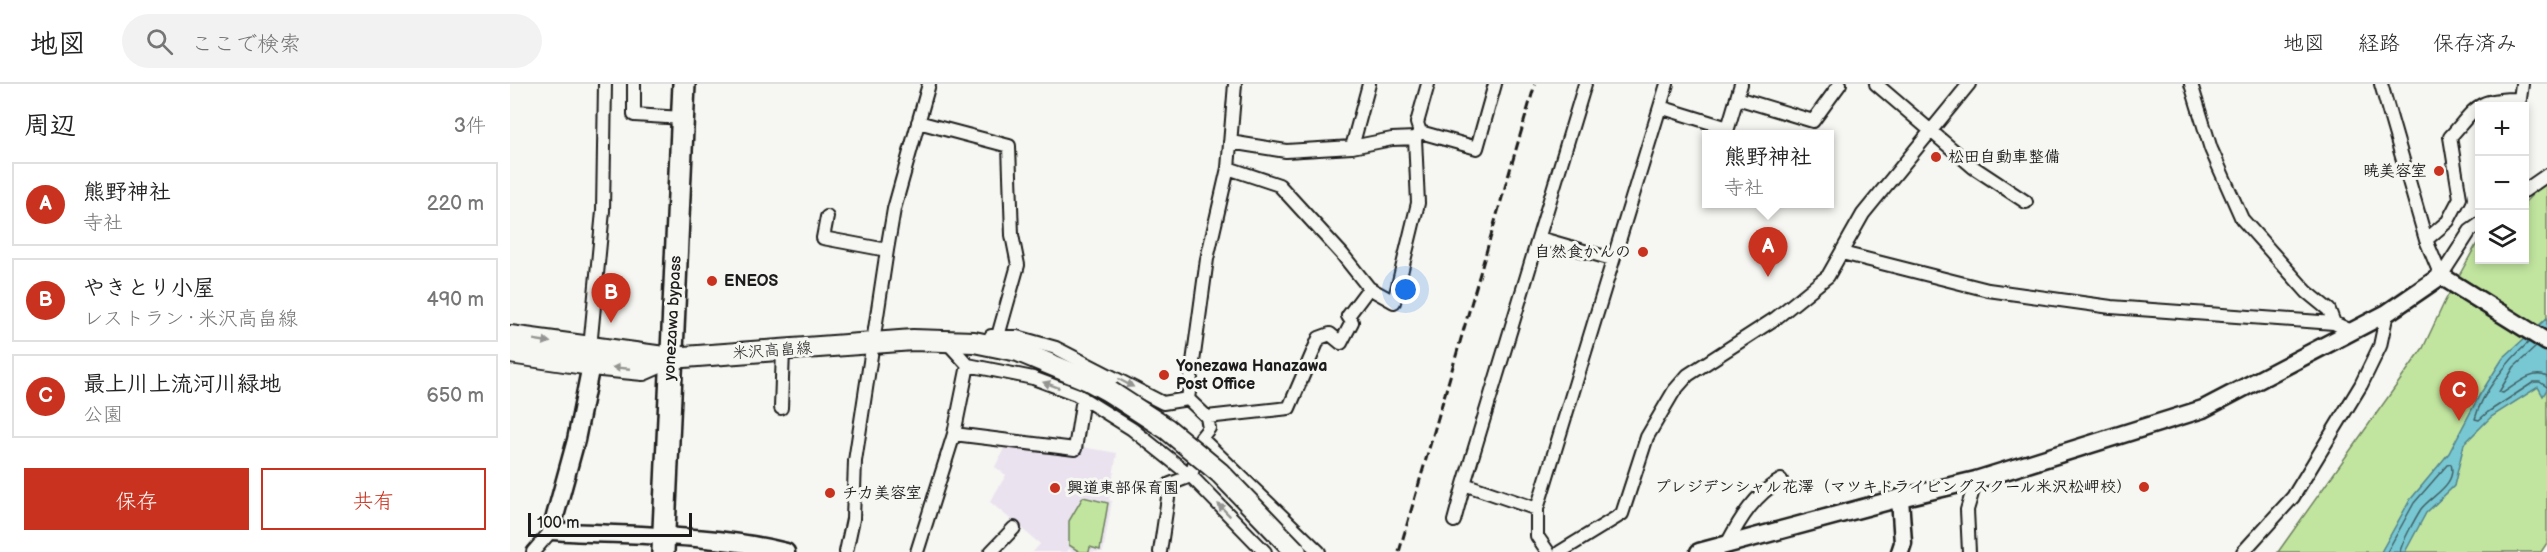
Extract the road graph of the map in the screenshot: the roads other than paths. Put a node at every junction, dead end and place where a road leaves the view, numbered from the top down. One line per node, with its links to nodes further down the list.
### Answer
1 (605, 84): 50 (street)
2 (634, 84): 20 (street)
3 (684, 84): 20 (highway, yonezawa bypass)
4 (929, 84): 21 (street)
5 (1234, 84): 24 (street)
6 (1369, 84): 25 (street)
7 (1428, 84): 23 (street)
8 (1495, 84): 23 (street)
9 (1585, 84): 32 (street)
10 (1667, 84): 19 (street)
11 (1741, 84): 18 (street)
12 (1840, 84): 18 (street)
13 (1876, 84): 22 (street)
14 (1969, 84): 22 (street)
15 (2191, 84): 40 (street)
16 (2381, 84): 33 (street)
17 (2522, 84): 33 (street)
18 (1737, 98): 19 (street)
19 (1660, 107): 36 (street)
20 (683, 118): 51 (highway, yonezawa bypass)
21 (918, 122): 34 (street); 43 (street)
22 (1930, 130): 29 (street); 35 (street)
23 (1417, 135): 25 (street); 38 (street)
24 (1230, 142): 25 (street); 26 (street)
25 (1352, 147)
26 (1228, 168): 38 (street); 54 (street)
27 (2547, 175): 28 (street)
28 (2529, 188)
29 (2026, 202)
30 (827, 217): 34 (street)
31 (2475, 228): 37 (street)
32 (1539, 238): 36 (street); 62 (street)
33 (2426, 240): 37 (street)
34 (886, 250): 47 (street)
35 (1842, 253): 40 (street); 80 (street)
36 (1612, 259): 64 (street)
37 (2441, 276): 39 (street); 46 (street)
38 (1369, 288): 56 (street)
39 (2387, 313): 41 (street); 84 (street)
40 (2334, 323): 41 (street)
41 (2351, 331): 61 (street)
42 (510, 336): 50 (main road, 米沢高畠線, one-way to 50)
43 (998, 336): 45 (street); 54 (street, one-way to 54)
44 (947, 342): 45 (main road, 米沢高畠線); 47 (main road, 米沢高畠線); 52 (street)
45 (974, 342): 77 (main road, 米沢高畠線, bridge)
46 (2547, 342)
47 (873, 344): 48 (main road, 米沢高畠線); 72 (street)
48 (783, 350): 51 (main road, 米沢高畠線); 55 (street)
49 (510, 353): 50 (main road, 米沢高畠線)
50 (581, 355): 51 (main road, 米沢高畠線); 67 (street)
51 (671, 358): 69 (highway, yonezawa bypass)
52 (968, 365): 53 (street, one-way to 52); 57 (street)
53 (1083, 398): 57 (street); 59 (street)
54 (1188, 399): 56 (street)
55 (781, 408)
56 (1208, 417): 58 (street)
57 (954, 434): 73 (street)
58 (1202, 438): 59 (street); 78 (street)
59 (1191, 476): 75 (street); 76 (street, one-way to 59)
60 (1781, 480): 68 (street)
61 (1976, 480): 63 (street); 83 (street)
62 (1464, 484): 64 (street); 65 (street)
63 (1900, 498): 68 (street); 82 (street)
64 (1537, 509): 79 (street)
65 (1454, 522)
66 (1014, 528): 74 (street)
67 (551, 531): 69 (street); 70 (street)
68 (1727, 544): 81 (street)
69 (664, 545): 71 (street)
70 (533, 552)
71 (786, 552)
72 (846, 552)
73 (917, 552)
74 (991, 552)
75 (1161, 552)
76 (1265, 552)
77 (1296, 552)
78 (1319, 552)
79 (1548, 552)
80 (1560, 552)
81 (1699, 552)
82 (1900, 552)
83 (1969, 552)
84 (2243, 552)

